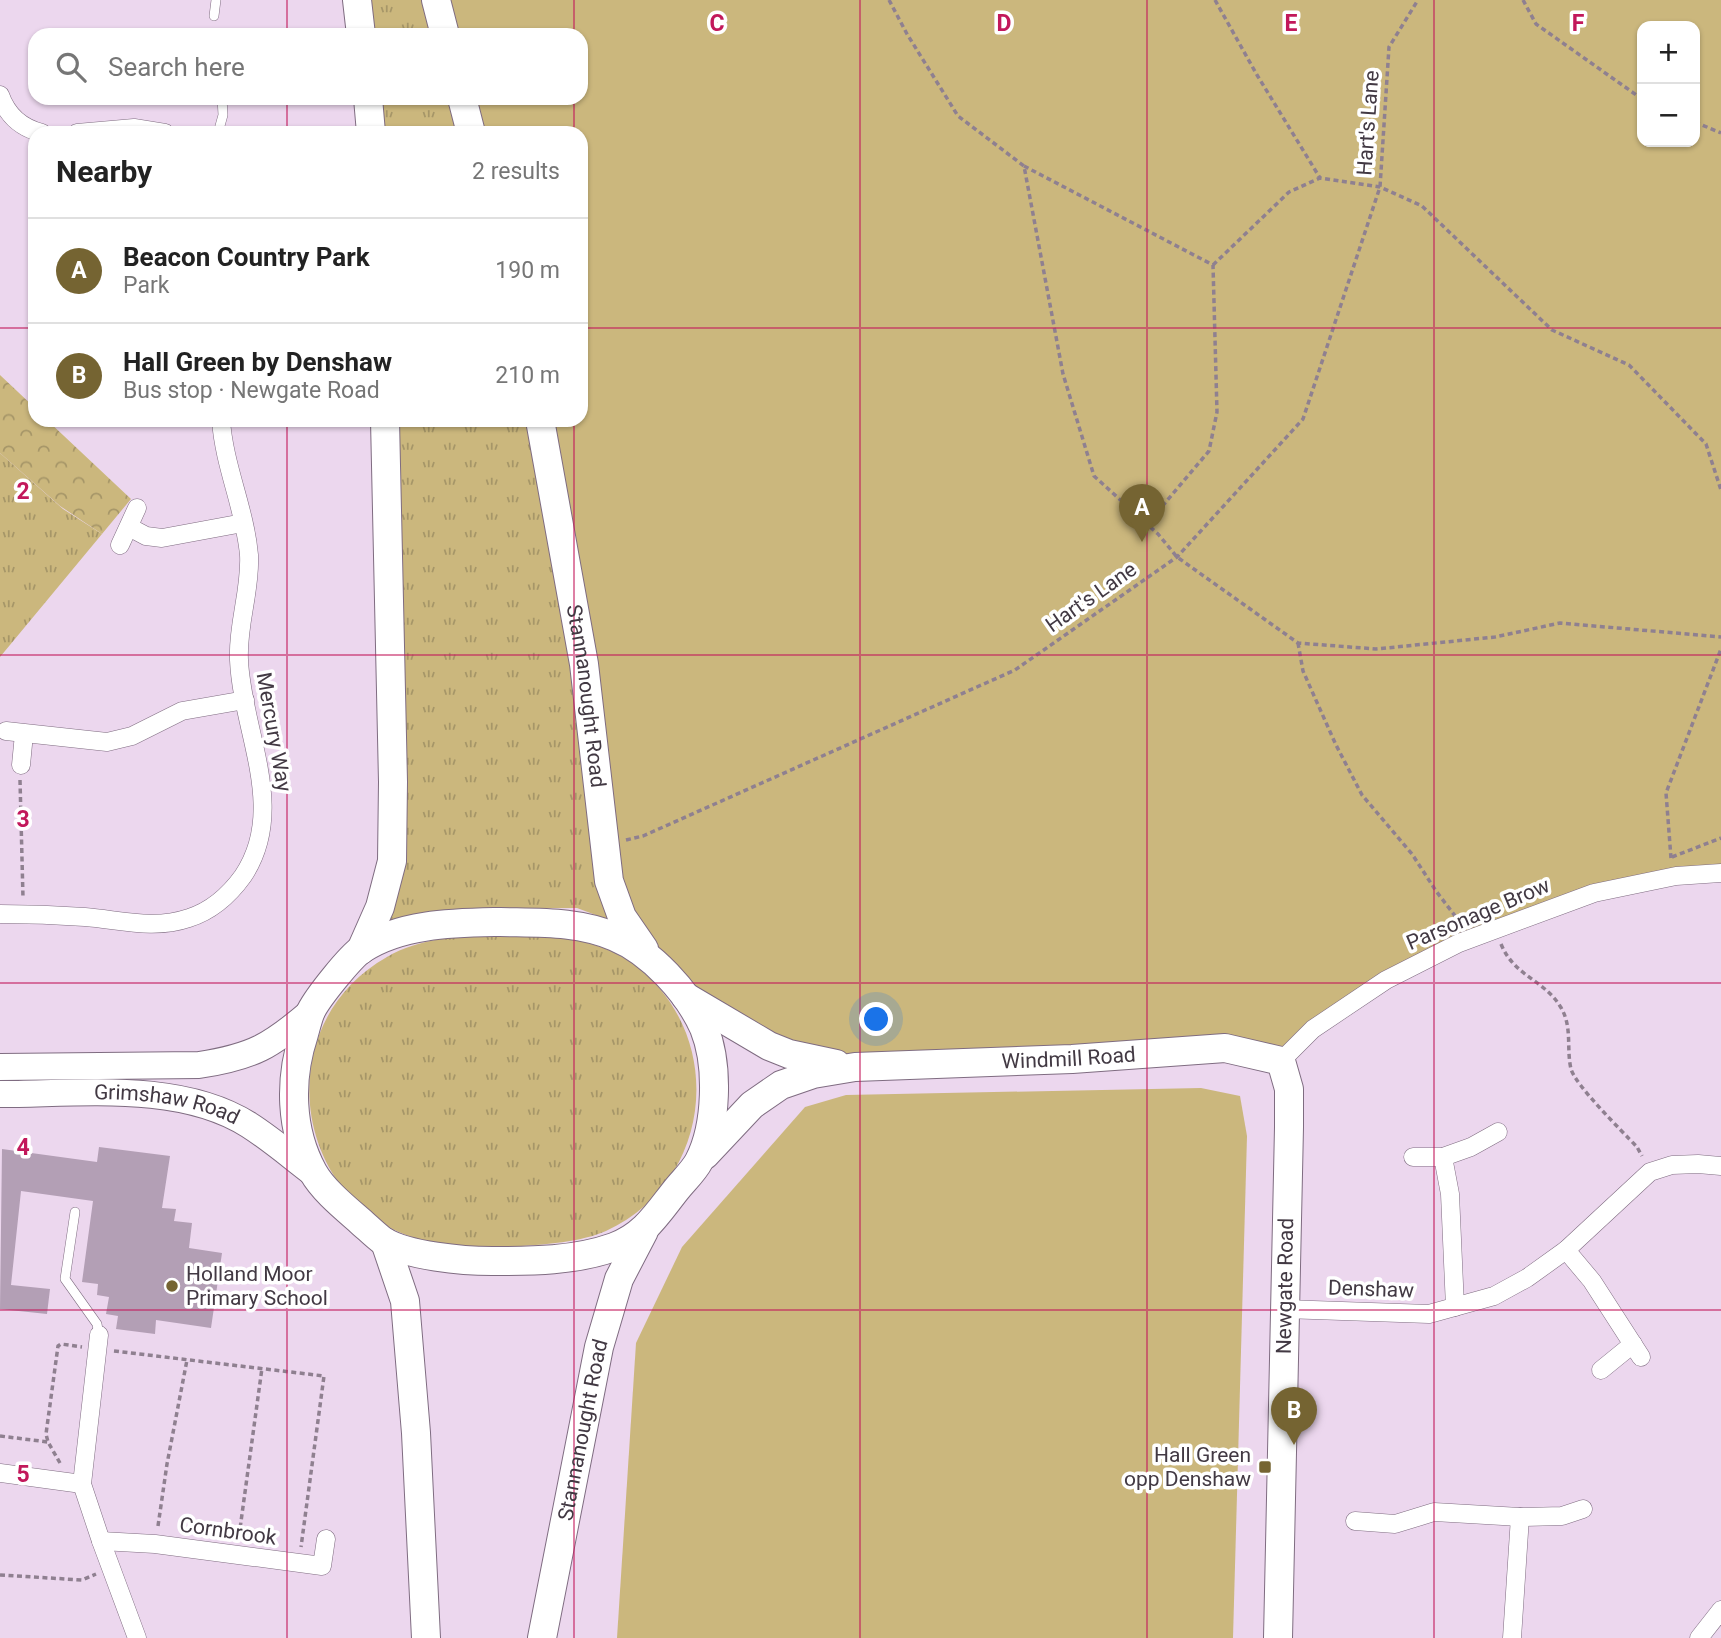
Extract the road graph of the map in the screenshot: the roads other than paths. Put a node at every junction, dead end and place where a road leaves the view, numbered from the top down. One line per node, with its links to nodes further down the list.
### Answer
1 (216, 0): 4 (lane)
2 (357, 0): 5 (main road)
3 (436, 0): 6 (main road)
4 (214, 16)
5 (360, 28)
6 (443, 28)
7 (0, 94): 14 (street)
8 (222, 105): 11 (lane)
9 (369, 105): 12 (main road)
10 (464, 105): 13 (main road)
11 (220, 126)
12 (370, 126)
13 (469, 126)
14 (28, 128)
15 (222, 427): 19 (street, Mercury Way)
16 (385, 427): 26 (main road)
17 (541, 427): 27 (main road, Stannanought Road)
18 (137, 509): 20 (street)
19 (243, 523): 20 (street); 22 (street, Mercury Way)
20 (129, 527): 21 (street)
21 (120, 545)
22 (245, 699): 23 (street); 25 (street, Mercury Way)
23 (21, 765)
24 (1721, 873): 30 (street, Parsonage Brow)
25 (0, 914)
26 (361, 950): 27 (main road); 29 (main road)
27 (653, 961): 28 (main road)
28 (684, 996): 32 (main road, Windmill Road); 37 (main road)
29 (312, 1010): 31 (main road, Grimshaw Road); 39 (main road)
30 (1281, 1060): 32 (main road, Windmill Road); 45 (main road, Newgate Road)
31 (0, 1067)
32 (855, 1067): 37 (main road, Windmill Road)
33 (0, 1094): 39 (main road, Grimshaw Road)
34 (1497, 1132): 36 (street)
35 (1413, 1157): 36 (street)
36 (1443, 1157): 44 (street)
37 (699, 1162): 41 (main road, Windmill Road)
38 (1721, 1166): 43 (street, Denshaw)
39 (313, 1173): 42 (main road)
40 (75, 1212): 46 (lane)
41 (644, 1231): 42 (main road); 58 (main road, Stannanought Road)
42 (385, 1242): 57 (main road)
43 (1566, 1250): 44 (street, Denshaw); 47 (street)
44 (1455, 1307): 45 (street, Denshaw)
45 (1284, 1309): 59 (main road, Newgate Road)
46 (99, 1342): 49 (street)
47 (1601, 1370)
48 (0, 1473): 49 (street)
49 (82, 1484): 54 (street)
50 (1372, 1504): 52 (street)
51 (1583, 1509): 52 (street)
52 (1520, 1517): 60 (street)
53 (326, 1539): 54 (street, Cornbrook)
54 (100, 1541): 56 (street)
55 (1721, 1610): 61 (street)
56 (137, 1638)
57 (426, 1638)
58 (542, 1638)
59 (1278, 1638)
60 (1512, 1638)
61 (1699, 1638)

